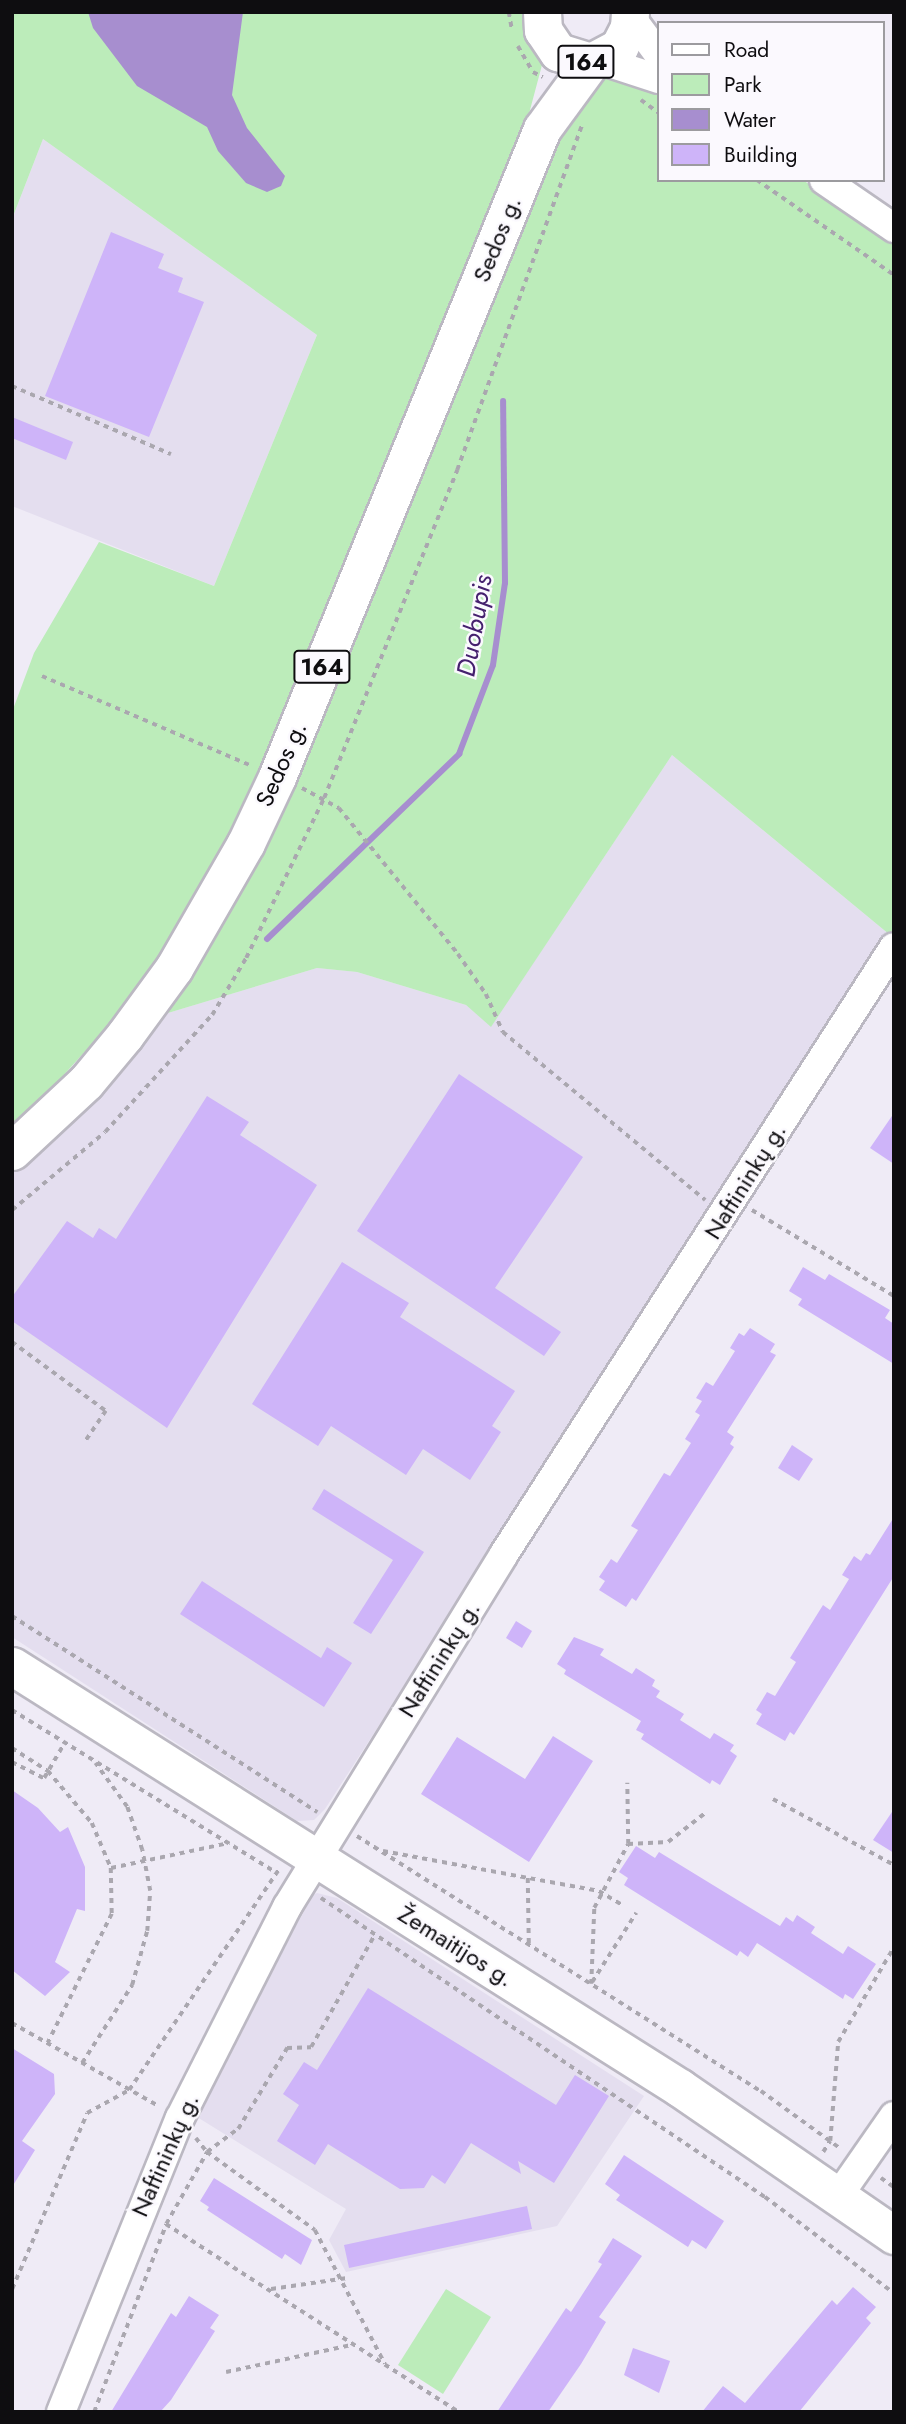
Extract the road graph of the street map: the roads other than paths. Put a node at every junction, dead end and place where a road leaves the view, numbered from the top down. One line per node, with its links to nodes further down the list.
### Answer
1 (630, 14): 3 (street); 4 (main road, 164)
2 (543, 21): 4 (main road, 164); 6 (main road, Sedos g. / 164)
3 (657, 52)
4 (596, 61): 5 (street); 6 (main road, Sedos g. / 164)
5 (657, 78)
6 (542, 129): 10 (main road, Sedos g. / 164)
7 (827, 182): 8 (street)
8 (894, 228)
9 (894, 947): 12 (street, Naftininkų g.)
10 (12, 1151)
11 (12, 1666): 12 (main road, Žemaitijos g.)
12 (308, 1873): 14 (main road, Žemaitijos g.); 16 (street, Naftininkų g.)
13 (894, 2116): 14 (street)
14 (824, 2185): 15 (main road, Žemaitijos g.)
15 (894, 2235)
16 (61, 2412)

